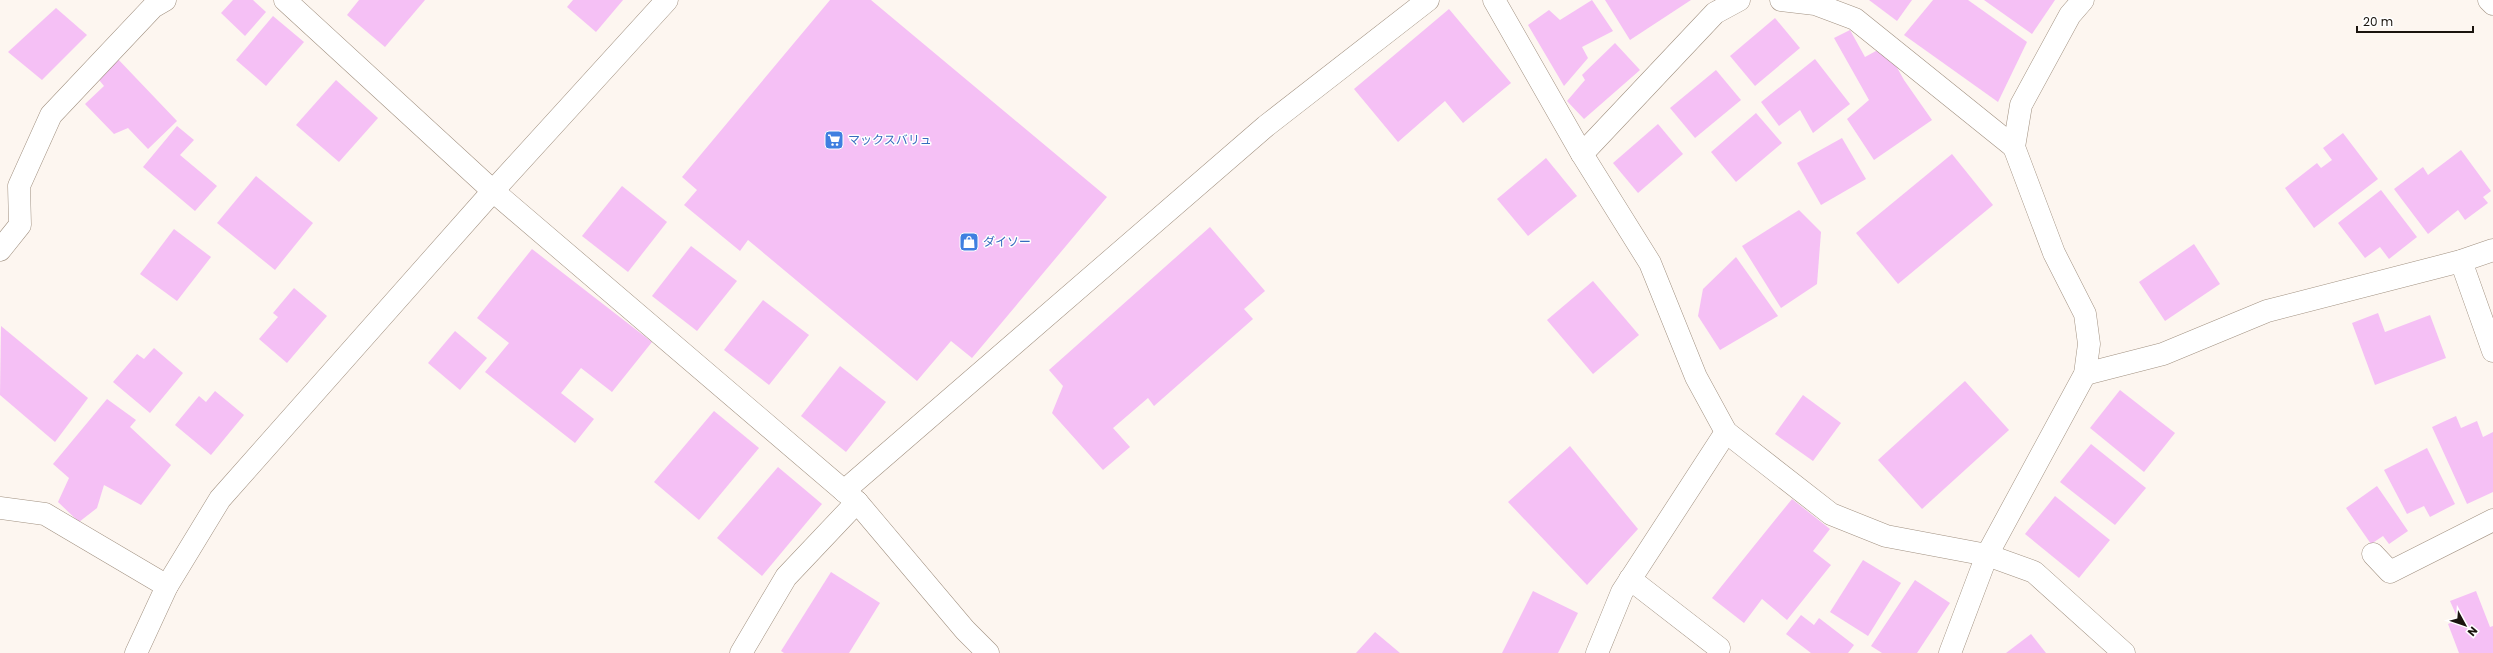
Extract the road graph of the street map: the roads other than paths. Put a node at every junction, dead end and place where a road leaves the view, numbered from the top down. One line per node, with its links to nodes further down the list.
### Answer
1 (165, 0): 14 (street)
2 (285, 0): 13 (street)
3 (667, 0): 13 (street)
4 (1428, 0): 20 (street)
5 (1494, 0): 12 (street)
6 (1739, 0): 12 (street)
7 (1781, 0): 11 (street)
8 (2083, 0): 11 (street)
9 (2489, 0): 10 (street)
10 (2493, 4)
11 (2014, 147): 18 (street)
12 (1582, 154): 19 (street)
13 (493, 191): 20 (street); 26 (street)
14 (0, 250)
15 (2493, 250): 16 (street)
16 (2461, 261): 17 (street); 18 (street)
17 (2493, 351)
18 (2085, 374): 24 (street)
19 (1726, 432): 24 (street); 25 (street)
20 (850, 497): 29 (street); 30 (street)
21 (0, 508): 26 (street)
22 (2493, 520): 23 (street)
23 (2373, 554)
24 (1987, 555): 32 (street); 33 (street)
25 (1630, 579): 27 (street); 31 (street)
26 (167, 586): 28 (street)
27 (1719, 648)
28 (136, 653)
29 (741, 653)
30 (988, 653)
31 (1597, 653)
32 (1950, 653)
33 (2124, 653)

